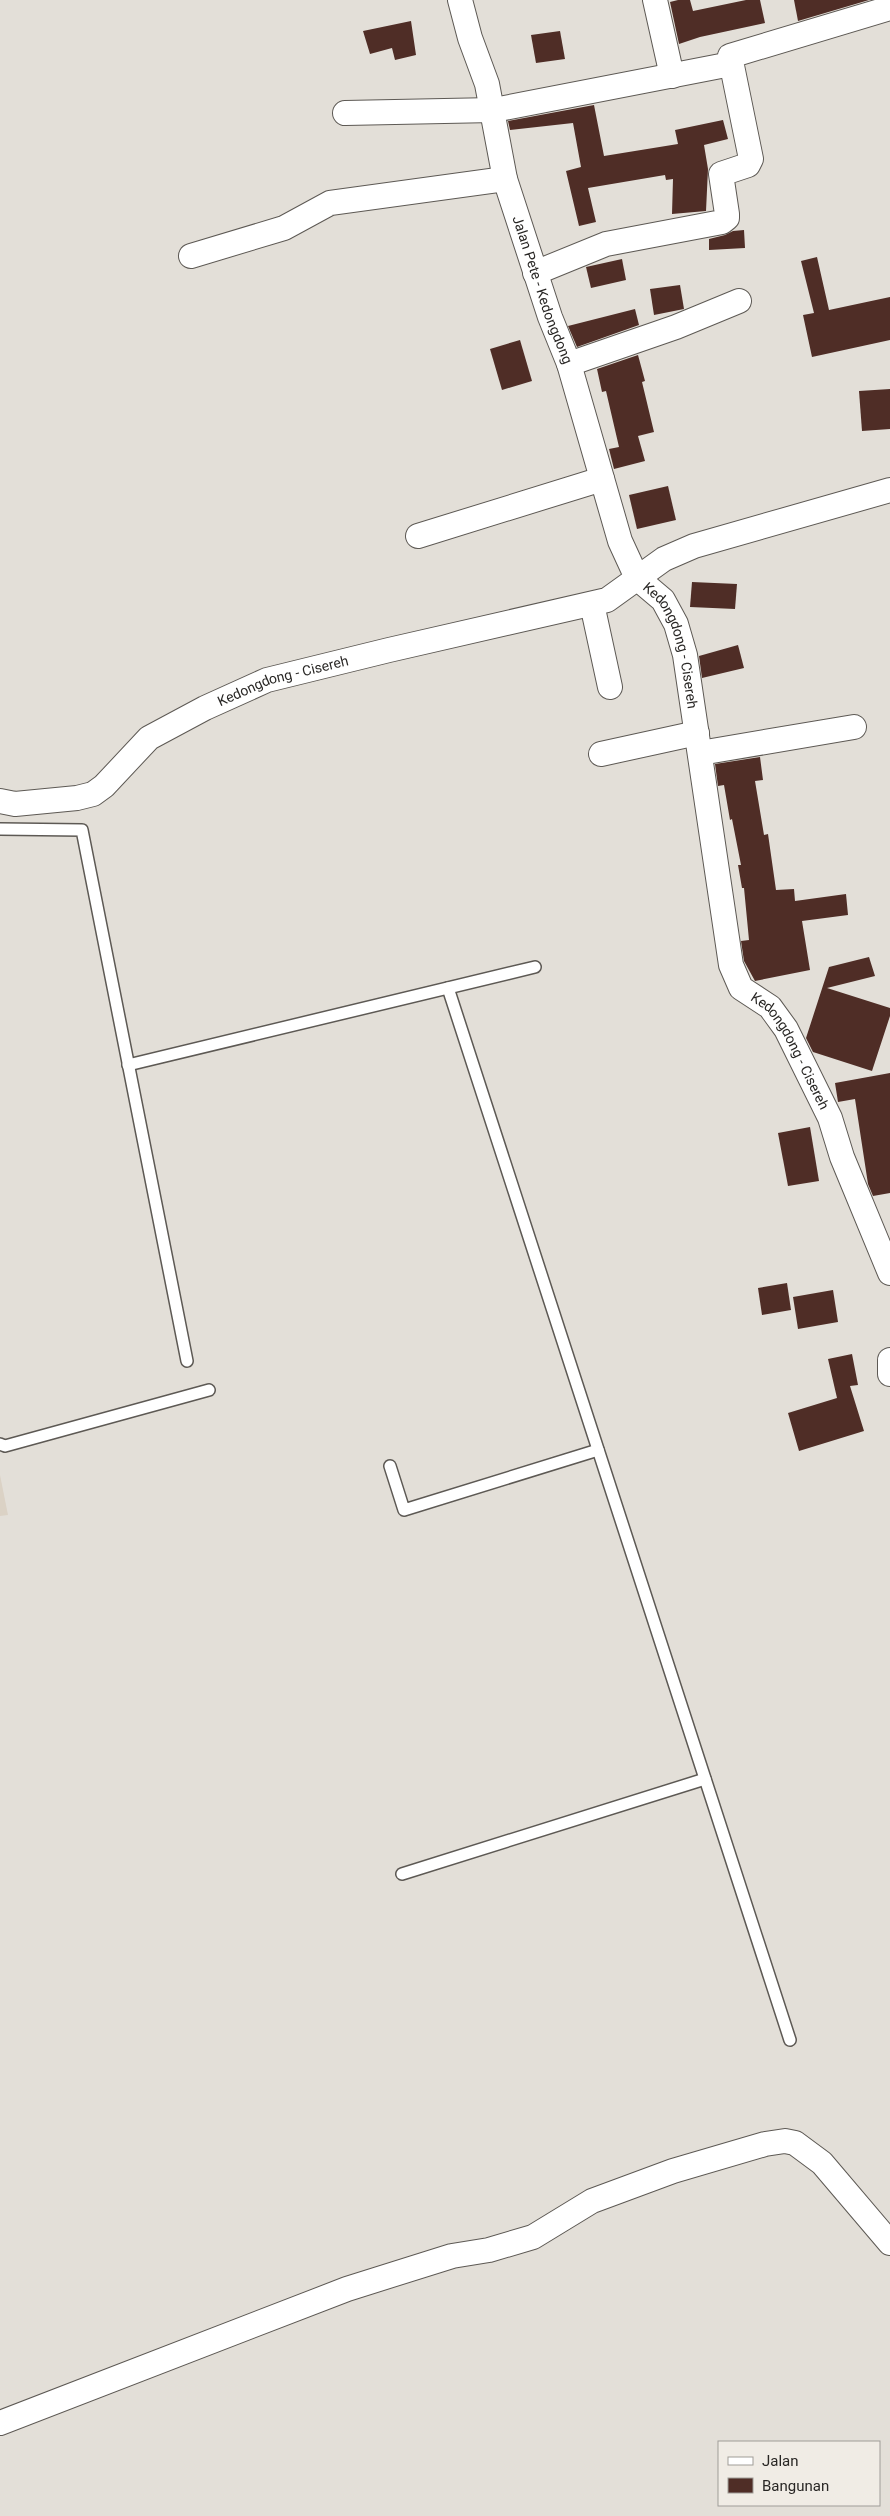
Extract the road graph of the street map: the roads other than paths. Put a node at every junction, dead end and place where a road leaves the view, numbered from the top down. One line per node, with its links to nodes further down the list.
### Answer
1 (460, 0): 6 (street, Jalan Pete - Kedongdong)
2 (655, 0): 5 (street)
3 (890, 8): 4 (street)
4 (730, 64): 5 (street); 10 (street)
5 (672, 76): 6 (street)
6 (494, 110): 7 (street); 8 (street, Jalan Pete - Kedongdong)
7 (345, 113)
8 (505, 179): 9 (street); 10 (street, Jalan Pete - Kedongdong)
9 (191, 256)
10 (535, 273): 12 (street, Jalan Pete - Kedongdong)
11 (739, 301): 12 (street)
12 (569, 364): 13 (street, Jalan Pete - Kedongdong)
13 (602, 478): 15 (street); 16 (street, Jalan Pete - Kedongdong)
14 (890, 490): 16 (street)
15 (418, 536)
16 (637, 578): 17 (street, Kedongdong - Cisereh); 20 (street, Kedongdong - Cisereh)
17 (592, 604): 18 (street); 22 (street, Kedongdong - Cisereh)
18 (610, 687)
19 (854, 727): 20 (street)
20 (698, 743): 21 (street); 27 (street, Kedongdong - Cisereh)
21 (601, 754)
22 (0, 801)
23 (0, 829): 26 (lane)
24 (535, 967): 25 (lane)
25 (448, 988): 26 (lane); 33 (lane)
26 (128, 1065): 29 (lane)
27 (890, 1273)
28 (890, 1360): 30 (street)
29 (187, 1361)
30 (890, 1374)
31 (209, 1390): 32 (lane)
32 (0, 1444)
33 (598, 1450): 34 (lane); 35 (lane)
34 (390, 1466)
35 (705, 1779): 36 (lane); 37 (lane)
36 (402, 1874)
37 (790, 2040)
38 (890, 2243): 39 (street)
39 (0, 2423)

